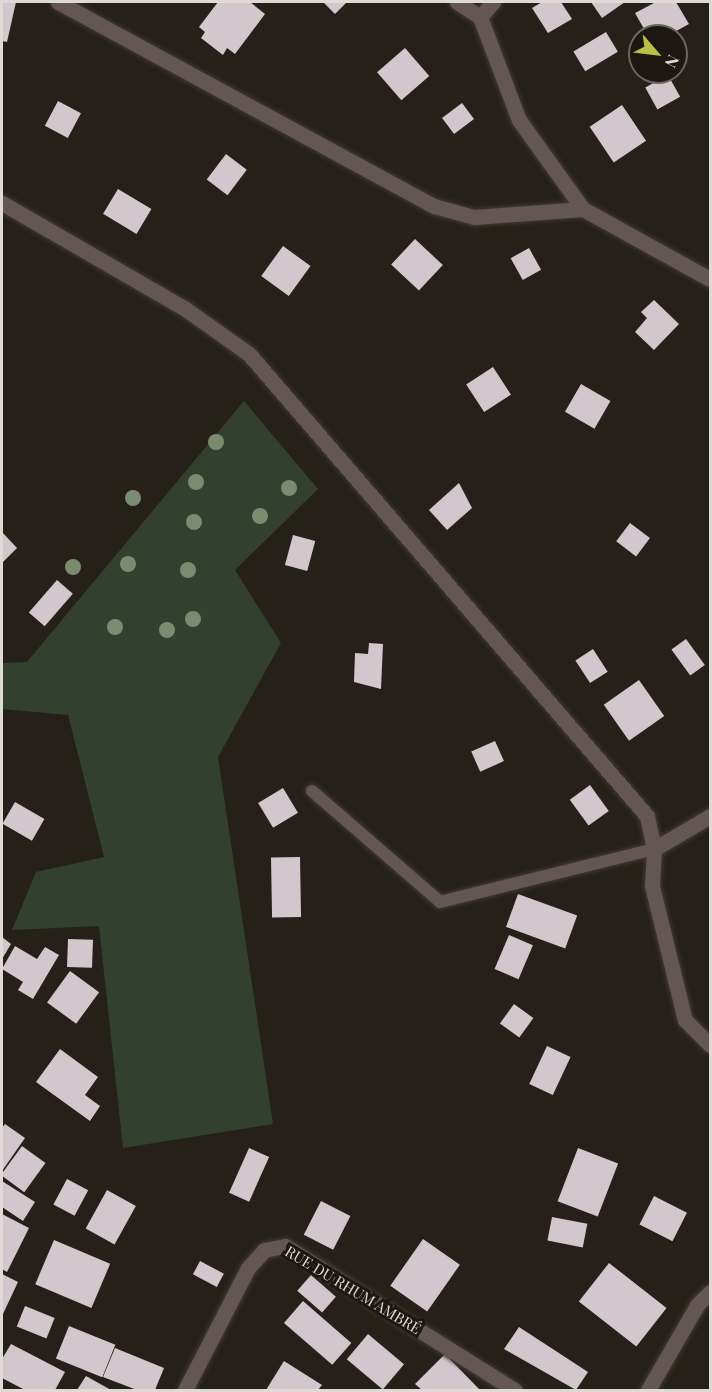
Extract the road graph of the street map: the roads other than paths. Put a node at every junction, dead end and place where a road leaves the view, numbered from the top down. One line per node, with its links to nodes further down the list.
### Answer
1 (58, 2): 6 (street)
2 (457, 2): 4 (street)
3 (493, 2): 4 (street)
4 (480, 17): 6 (street)
5 (2, 203): 10 (street)
6 (583, 209): 7 (street)
7 (711, 279)
8 (312, 791): 10 (lane)
9 (711, 816): 10 (street)
10 (654, 849): 11 (street)
11 (711, 1045)
12 (711, 1292): 15 (street)
13 (185, 1390): 14 (street, RUE DU RHUM AMBRÉ)
14 (515, 1390)
15 (648, 1390)

